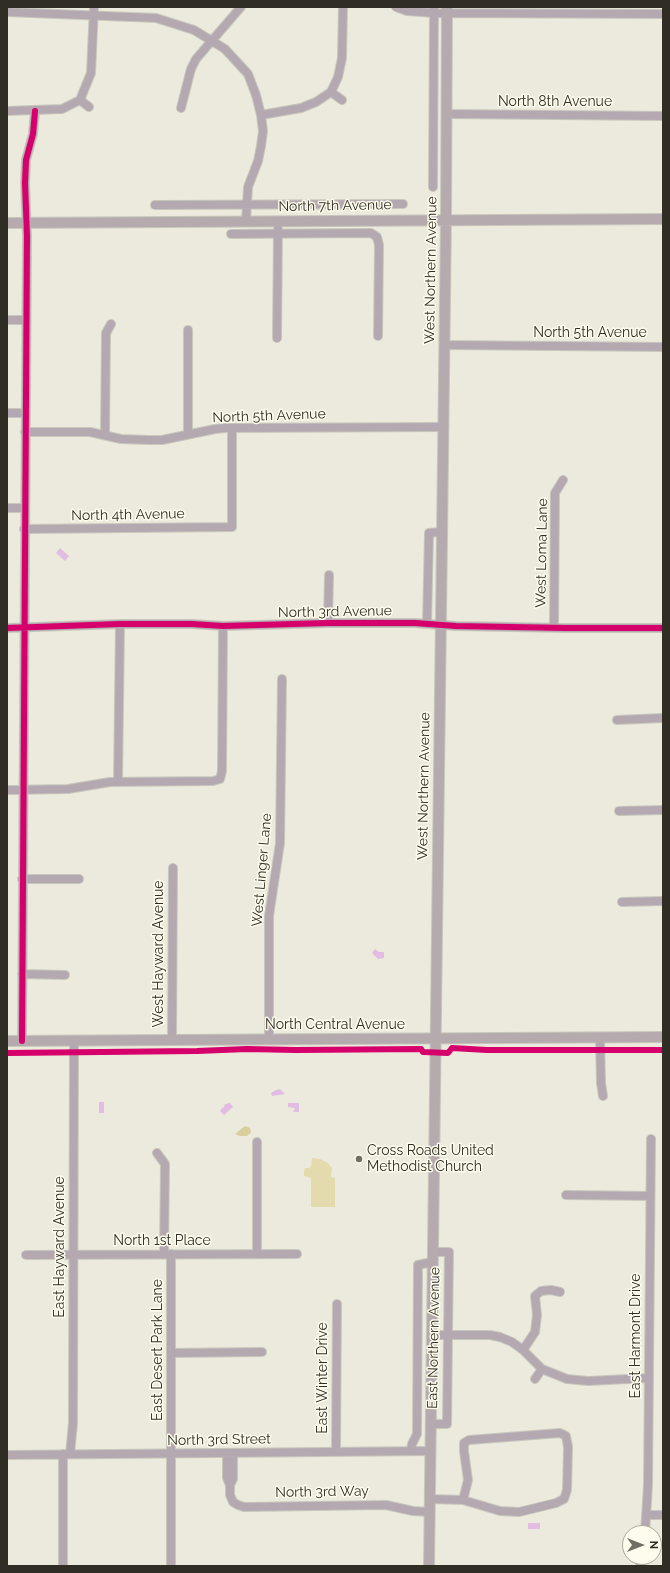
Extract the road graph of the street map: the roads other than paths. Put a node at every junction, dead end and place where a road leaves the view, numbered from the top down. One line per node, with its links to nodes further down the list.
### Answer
1 (94, 7): 9 (street)
2 (241, 7): 10 (street)
3 (343, 7): 11 (street)
4 (396, 7): 5 (street)
5 (434, 10): 6 (street); 21 (street, West Northern Avenue)
6 (447, 10): 8 (street); 18 (main road, West Northern Avenue)
7 (7, 12): 9 (street)
8 (663, 14)
9 (94, 16): 10 (street); 12 (street)
10 (212, 41): 15 (street); 19 (street)
11 (331, 92): 13 (street); 19 (street)
12 (80, 100): 14 (street); 17 (street)
13 (342, 100)
14 (89, 107)
15 (181, 108)
16 (7, 111): 17 (street)
17 (35, 111): 30 (street)
18 (447, 114): 20 (street, North 8th Avenue); 25 (main road, West Northern Avenue)
19 (261, 115): 22 (street)
20 (663, 116)
21 (433, 187)
22 (246, 204): 23 (street, North 7th Avenue); 24 (street, North 7th Avenue); 27 (street)
23 (403, 204)
24 (155, 206)
25 (446, 219): 26 (main road, North 7th Avenue); 28 (main road, North 7th Avenue); 39 (main road, West Northern Avenue)
26 (663, 219)
27 (246, 221): 28 (main road, North 7th Avenue); 30 (main road, North 7th Avenue)
28 (278, 221): 31 (street)
29 (7, 223): 30 (main road, North 7th Avenue)
30 (26, 223): 34 (street)
31 (278, 233): 32 (street); 37 (street); 38 (street)
32 (231, 234)
33 (7, 320): 34 (street)
34 (26, 320): 42 (street)
35 (111, 324): 46 (street)
36 (188, 330): 47 (street)
37 (378, 336)
38 (277, 338)
39 (444, 345): 40 (street, North 5th Avenue); 43 (main road, West Northern Avenue)
40 (663, 347)
41 (7, 413): 42 (street)
42 (25, 413): 45 (street)
43 (443, 427): 44 (street, North 5th Avenue); 52 (main road, West Northern Avenue)
44 (232, 428): 47 (street, North 5th Avenue); 51 (street, North 4th Avenue)
45 (25, 432): 46 (street, North 5th Avenue); 50 (street)
46 (105, 434): 47 (street, North 5th Avenue)
47 (188, 434)
48 (563, 480): 61 (street, West Loma Lane)
49 (7, 508): 50 (street)
50 (24, 508): 51 (street)
51 (24, 529): 59 (street)
52 (441, 532): 56 (street); 57 (main road, West Northern Avenue)
53 (329, 575): 54 (street)
54 (328, 623): 56 (street, North 3rd Avenue); 58 (street, North 3rd Avenue)
55 (120, 624): 58 (street, North 3rd Avenue); 59 (street, North 3rd Avenue); 66 (street)
56 (427, 624): 57 (street, North 3rd Avenue)
57 (440, 625): 61 (street, North 3rd Avenue); 81 (main road, West Northern Avenue)
58 (223, 626): 66 (street)
59 (24, 627): 60 (street, North 3rd Avenue); 68 (street)
60 (7, 628)
61 (554, 628): 62 (street, North 3rd Avenue)
62 (663, 628)
63 (282, 679): 80 (street, West Linger Lane)
64 (663, 718): 65 (street)
65 (617, 720)
66 (118, 781): 68 (street)
67 (7, 790): 68 (street)
68 (23, 790): 72 (street)
69 (663, 810): 70 (street)
70 (619, 811)
71 (173, 868): 83 (street, West Hayward Avenue)
72 (22, 879): 73 (street); 76 (street)
73 (79, 879)
74 (663, 901): 75 (street)
75 (622, 902)
76 (22, 974): 77 (street); 84 (street)
77 (65, 974)
78 (663, 1037): 79 (main road, North Central Avenue)
79 (600, 1038): 81 (main road, North Central Avenue); 86 (street)
80 (268, 1039): 81 (main road, North Central Avenue); 83 (main road, North Central Avenue)
81 (435, 1039): 97 (main road, East Northern Avenue)
82 (74, 1040): 83 (main road, North Central Avenue); 84 (main road, North Central Avenue); 96 (street, East Hayward Avenue)
83 (172, 1040)
84 (22, 1041): 85 (main road, North Central Avenue)
85 (7, 1042)
86 (603, 1096)
87 (651, 1139): 91 (street, East Harmont Drive)
88 (257, 1142): 93 (street)
89 (158, 1153): 92 (street, East Desert Park Lane)
90 (566, 1195): 91 (street)
91 (650, 1196): 106 (street, East Harmont Drive)
92 (168, 1254): 93 (street, North 1st Place); 96 (street, North 1st Place); 104 (street, East Desert Park Lane)
93 (257, 1254): 94 (street, North 1st Place)
94 (297, 1254)
95 (26, 1255): 96 (street, North 1st Place)
96 (73, 1255): 114 (street, East Hayward Avenue)
97 (432, 1257): 100 (main road, East Northern Avenue); 101 (street, East Northern Avenue); 109 (street, East Northern Avenue)
98 (560, 1292): 102 (street)
99 (337, 1304): 111 (street, East Winter Drive)
100 (431, 1335): 101 (street); 108 (main road, East Northern Avenue)
101 (448, 1335): 102 (street); 108 (street, East Northern Avenue)
102 (524, 1350): 105 (street)
103 (262, 1352): 104 (street)
104 (171, 1353): 112 (street, East Desert Park Lane)
105 (542, 1369): 106 (street); 107 (street)
106 (648, 1378): 119 (street, East Harmont Drive)
107 (535, 1379)
108 (431, 1424): 110 (main road, East Northern Avenue)
109 (411, 1451): 110 (street, North 3rd Street); 111 (street, North 3rd Street)
110 (430, 1451): 116 (main road, East Northern Avenue)
111 (336, 1452): 113 (street, North 3rd Street)
112 (170, 1453): 113 (street, North 3rd Street); 114 (street, North 3rd Street); 123 (street, East Desert Park Lane)
113 (230, 1453): 118 (street, North 3rd Way)
114 (67, 1454): 115 (street, North 3rd Street); 122 (street, East Hayward Avenue)
115 (7, 1455)
116 (430, 1499): 117 (street); 118 (main road, East Northern Avenue)
117 (464, 1500): 117 (street)
118 (429, 1512): 124 (main road, East Northern Avenue)
119 (647, 1515): 120 (street); 121 (street, East Harmont Drive)
120 (663, 1515)
121 (646, 1525)
122 (63, 1566)
123 (171, 1566)
124 (429, 1566)

